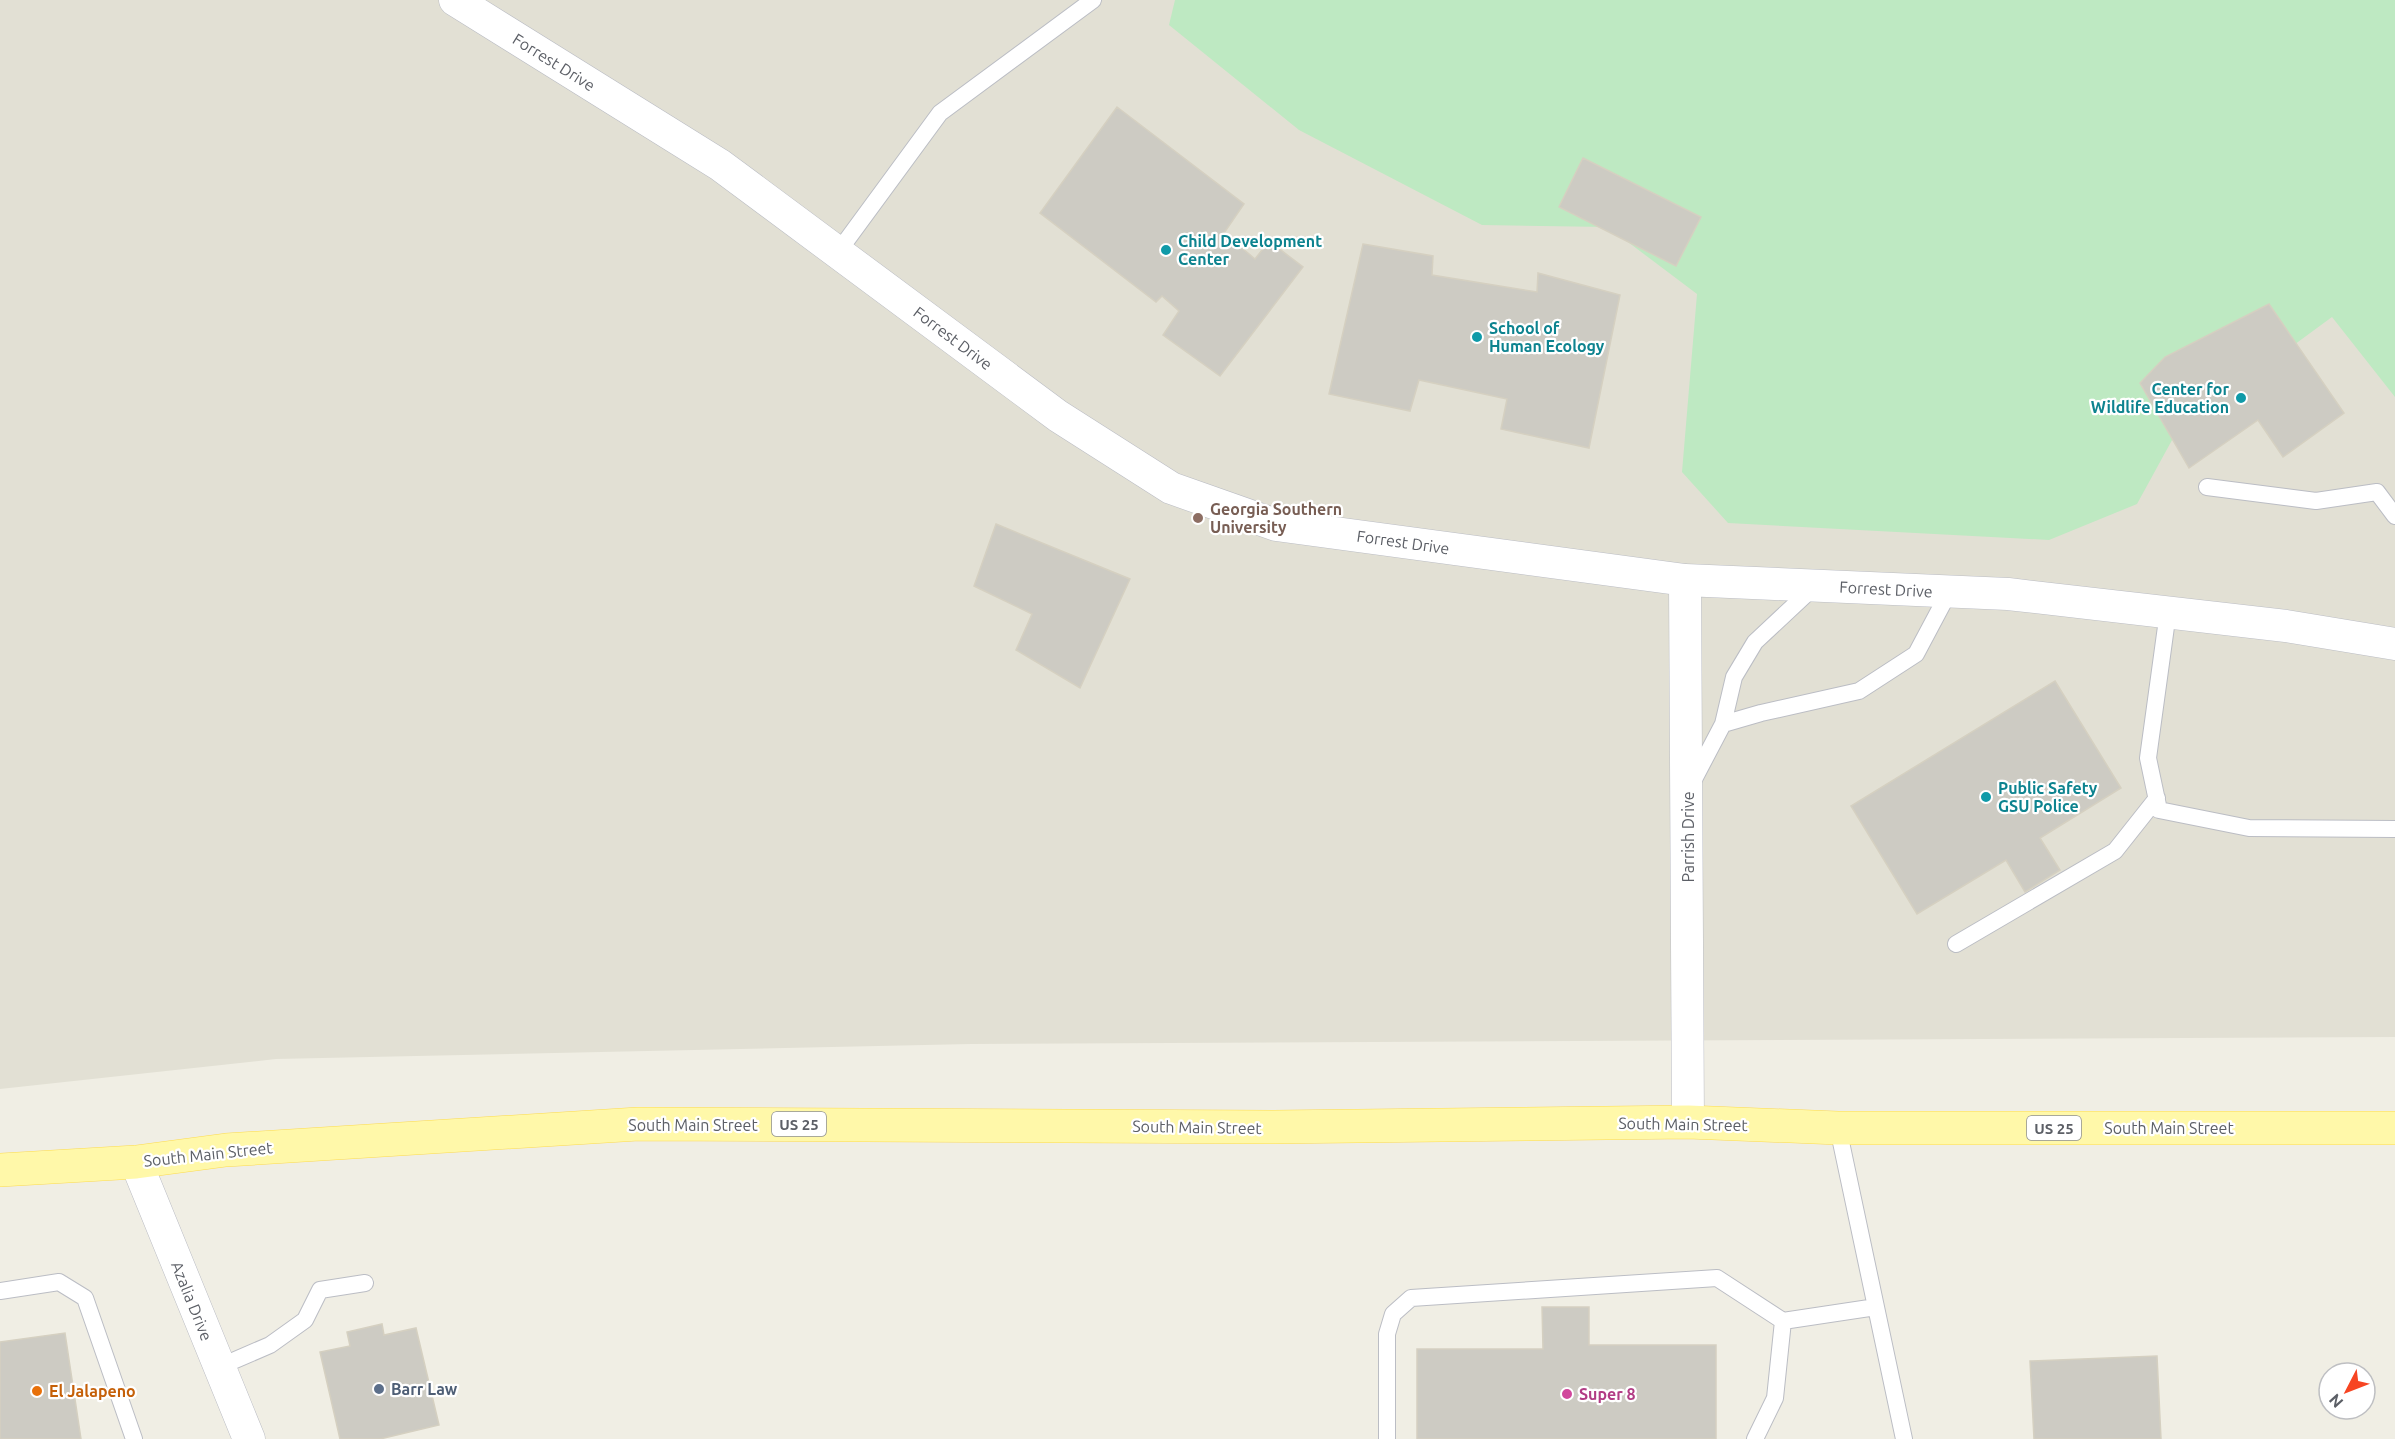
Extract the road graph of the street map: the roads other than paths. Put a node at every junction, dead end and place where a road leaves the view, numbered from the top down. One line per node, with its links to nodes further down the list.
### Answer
1 (455, 0): 3 (street, Forrest Drive)
2 (1093, 0): 3 (lane)
3 (838, 252): 6 (street, Forrest Drive)
4 (2207, 487): 5 (lane)
5 (2395, 516)
6 (1685, 580): 7 (street, Forrest Drive); 12 (street, Parrish Drive)
7 (1815, 586): 8 (street, Forrest Drive); 11 (lane)
8 (1949, 592): 9 (street, Forrest Drive); 11 (lane)
9 (2168, 612): 10 (street, Forrest Drive); 13 (lane)
10 (2395, 644)
11 (1723, 724): 12 (lane)
12 (1688, 792): 16 (street, Parrish Drive)
13 (2157, 798): 14 (lane); 15 (lane)
14 (2395, 829)
15 (1956, 944)
16 (1687, 1108): 17 (main road, South Main Street / US 25); 19 (main road, South Main Street / US 25)
17 (1838, 1128): 18 (main road, South Main Street / US 25); 23 (lane)
18 (2395, 1128)
19 (136, 1162): 20 (main road, South Main Street / US 25); 25 (street, Azalia Drive)
20 (0, 1170)
21 (364, 1283): 25 (lane)
22 (0, 1291): 26 (lane)
23 (1876, 1307): 24 (lane); 30 (lane)
24 (1783, 1321): 28 (lane); 29 (lane)
25 (219, 1367): 27 (street, Azalia Drive)
26 (134, 1439)
27 (249, 1439)
28 (1387, 1439)
29 (1755, 1439)
30 (1904, 1439)

